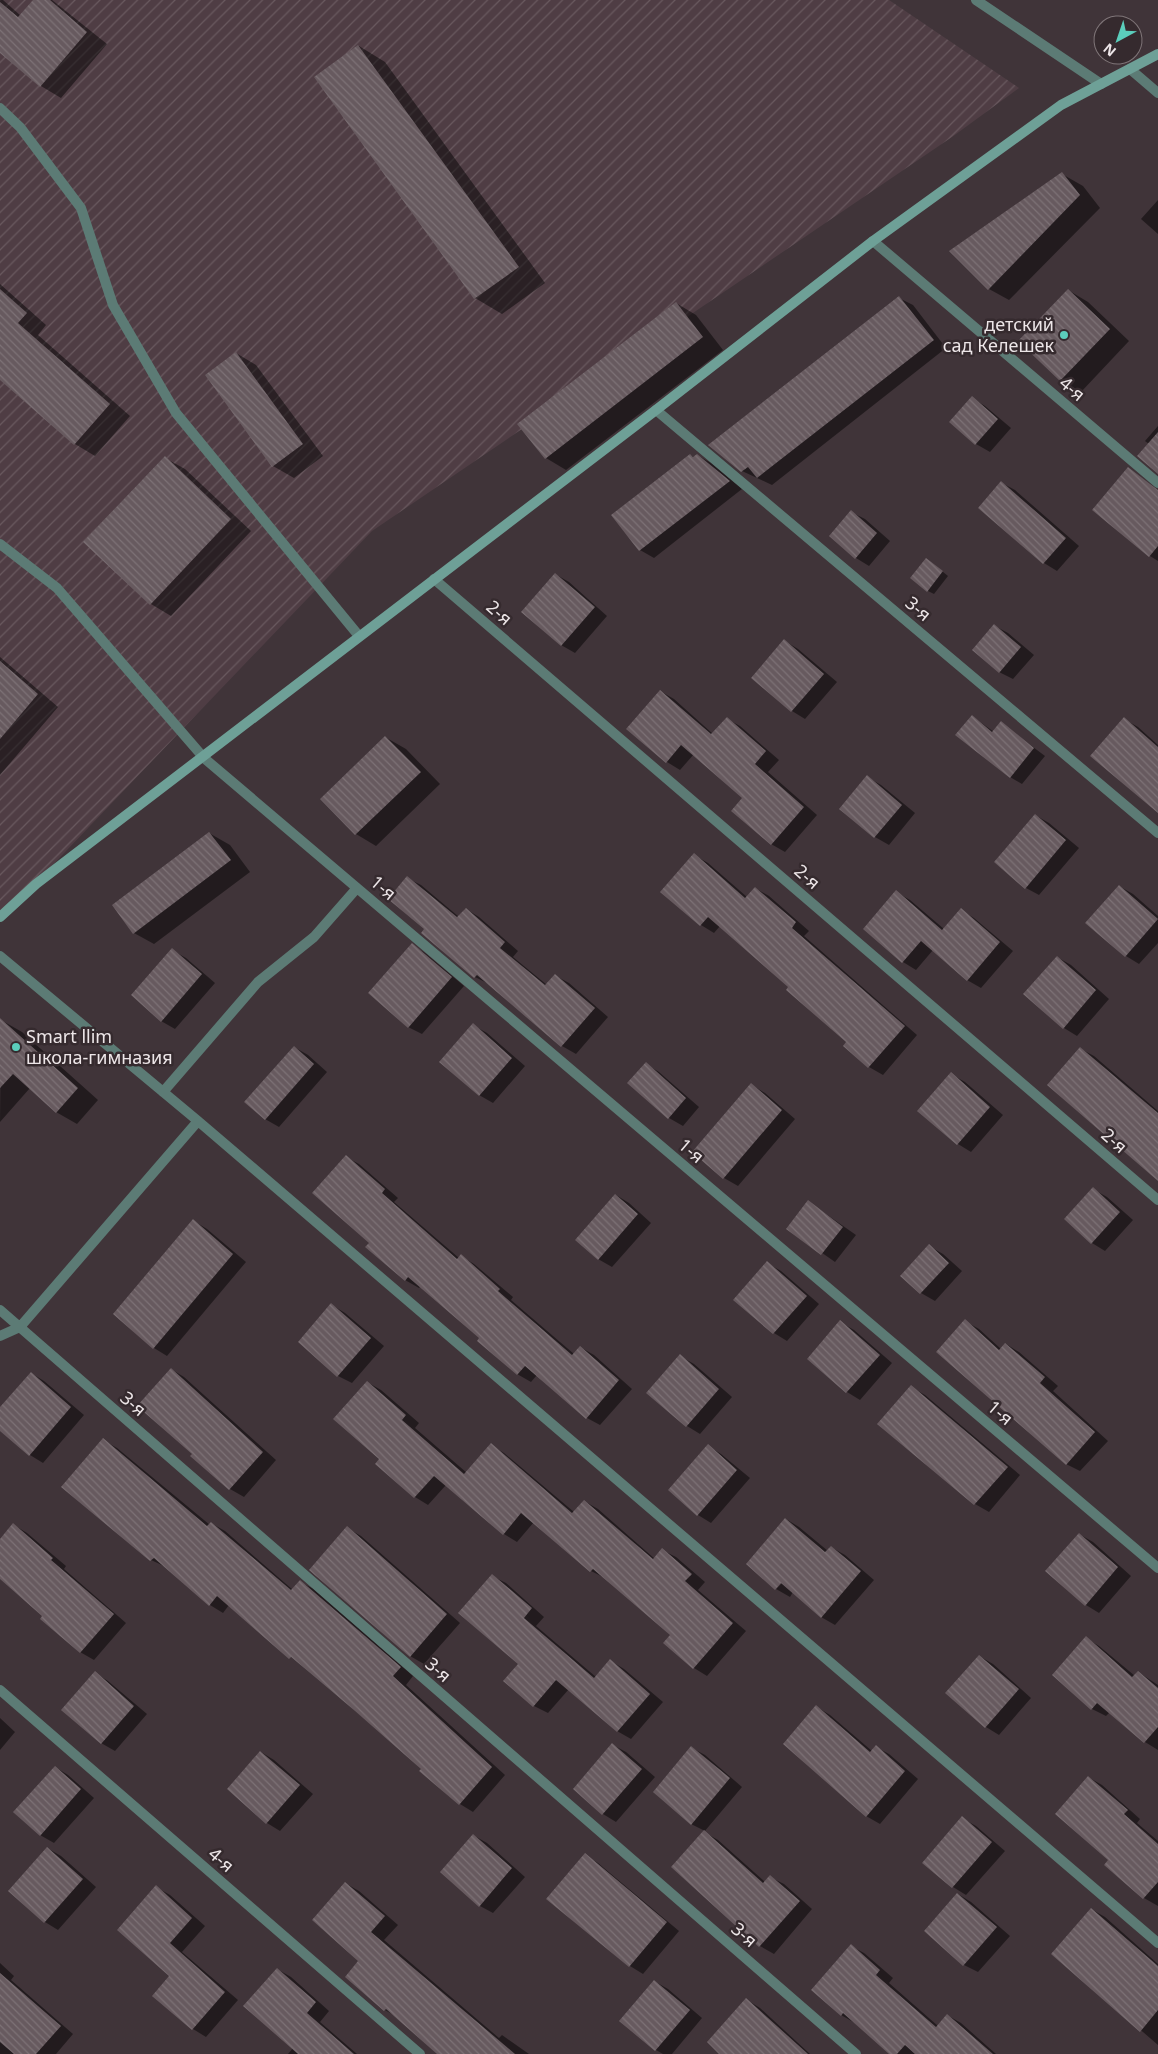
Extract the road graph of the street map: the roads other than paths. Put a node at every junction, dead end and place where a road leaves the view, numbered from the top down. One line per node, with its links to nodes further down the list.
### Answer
1 (976, 0): 4 (street)
2 (1158, 54): 3 (street)
3 (1130, 69): 4 (street); 5 (street)
4 (1101, 84): 7 (street)
5 (1158, 93)
6 (0, 108): 12 (street)
7 (873, 241): 8 (street); 9 (street, 4-я)
8 (656, 410): 11 (street); 14 (street, 3-я)
9 (1158, 483)
10 (0, 544): 13 (street, 1-я)
11 (434, 579): 12 (street); 20 (street, 2-я)
12 (359, 636): 13 (street)
13 (204, 758): 15 (street, 1-я); 16 (street)
14 (1158, 833)
15 (357, 888): 18 (street); 24 (street, 1-я)
16 (0, 917)
17 (0, 956): 18 (street)
18 (163, 1092): 19 (street)
19 (198, 1121): 22 (street); 26 (street)
20 (1158, 1200)
21 (0, 1310): 22 (street, 3-я)
22 (20, 1328): 23 (street); 28 (street, 3-я)
23 (0, 1336)
24 (1158, 1568)
25 (0, 1690): 27 (street, 4-я)
26 (1158, 1943)
27 (420, 2054)
28 (856, 2054)

